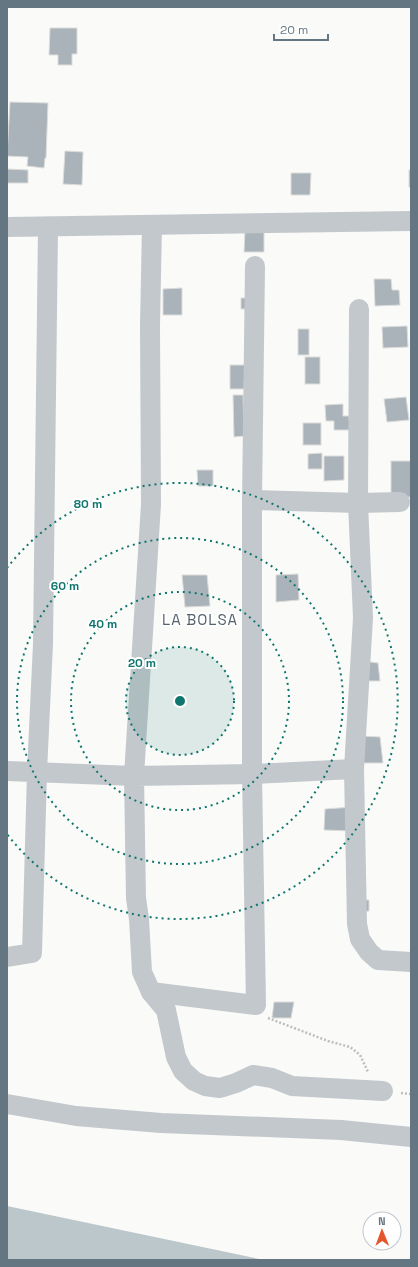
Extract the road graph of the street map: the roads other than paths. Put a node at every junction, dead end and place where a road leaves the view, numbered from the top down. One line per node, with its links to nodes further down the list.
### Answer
1 (411, 221): 2 (street)
2 (152, 225): 3 (street); 14 (street)
3 (48, 226): 4 (street); 12 (street)
4 (7, 227)
5 (256, 266): 7 (street)
6 (359, 309): 9 (street)
7 (252, 500): 9 (street); 13 (street)
8 (400, 502): 9 (street)
9 (358, 503): 10 (street)
10 (354, 769): 13 (street); 16 (street)
11 (7, 771): 12 (street)
12 (37, 772): 14 (street); 15 (street)
13 (252, 774): 14 (street); 17 (street)
14 (134, 776): 17 (street)
15 (7, 957)
16 (411, 962)
17 (151, 992): 18 (street)
18 (383, 1091)
19 (7, 1104): 20 (street)
20 (411, 1137)

